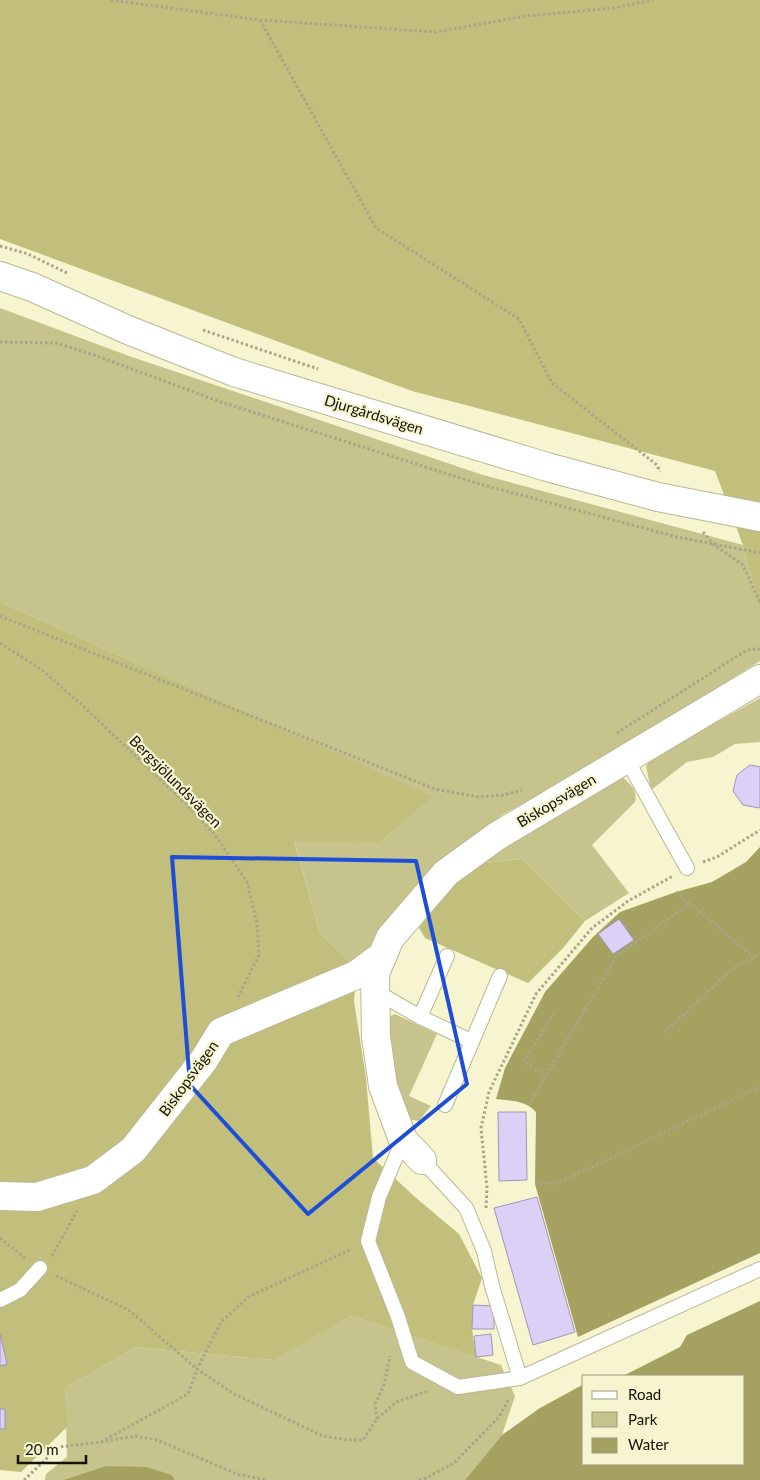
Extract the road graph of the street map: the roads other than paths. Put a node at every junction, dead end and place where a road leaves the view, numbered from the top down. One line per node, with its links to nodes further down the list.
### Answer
1 (0, 276): 2 (street, Djurgårdsvägen)
2 (760, 517)
3 (760, 679): 4 (street, Biskopsvägen)
4 (626, 758): 5 (lane); 6 (street, Biskopsvägen)
5 (687, 868)
6 (382, 955): 9 (street, Biskopsvägen); 15 (street, Biskopsvägen)
7 (447, 956): 10 (lane)
8 (500, 976): 11 (lane)
9 (376, 992): 10 (lane); 13 (street, Biskopsvägen)
10 (420, 1017): 11 (lane)
11 (472, 1041): 12 (lane)
12 (445, 1105)
13 (403, 1140): 14 (street, Biskopsvägen); 19 (lane)
14 (422, 1160): 19 (lane)
15 (0, 1196)
16 (40, 1268): 18 (lane)
17 (760, 1269): 19 (lane)
18 (0, 1300)
19 (520, 1378)

